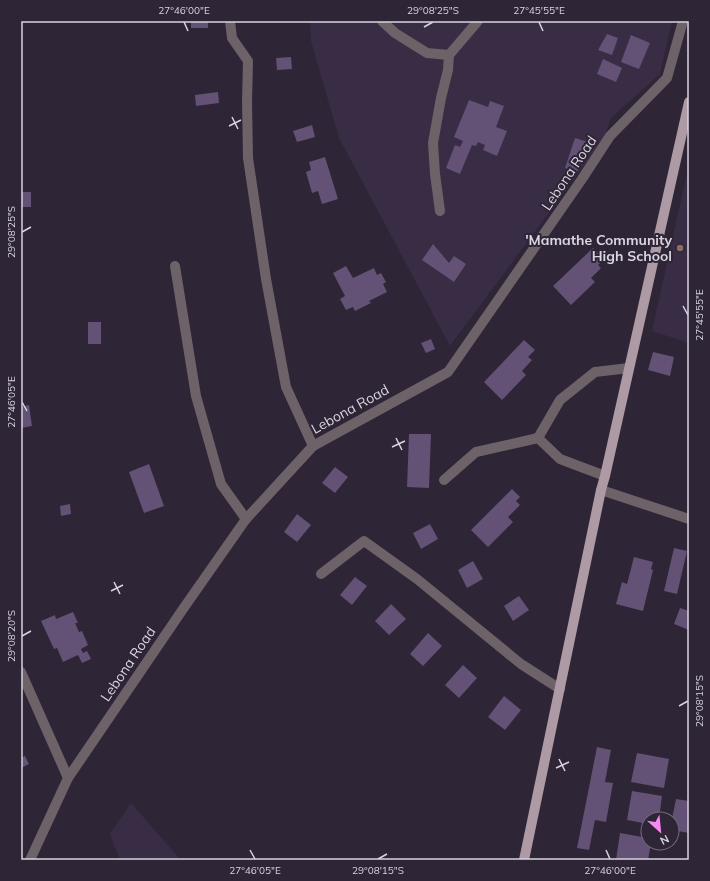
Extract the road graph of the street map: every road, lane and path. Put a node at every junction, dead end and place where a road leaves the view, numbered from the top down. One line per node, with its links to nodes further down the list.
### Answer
1 (230, 21): 11 (street)
2 (382, 21): 5 (street)
3 (478, 21): 5 (street)
4 (683, 21): 11 (street, Lebona Road)
5 (449, 55): 7 (street)
6 (689, 102): 9 (main road)
7 (440, 211)
8 (175, 266): 15 (street)
9 (629, 368): 10 (street); 12 (main road)
10 (538, 438): 12 (street); 13 (street)
11 (313, 446): 15 (street, Lebona Road)
12 (605, 476): 14 (main road)
13 (444, 480)
14 (601, 490): 16 (street); 19 (main road)
15 (246, 519): 20 (street, Lebona Road)
16 (689, 519)
17 (321, 574): 19 (street)
18 (21, 672): 20 (street)
19 (560, 689): 22 (main road)
20 (68, 778): 21 (street, Lebona Road)
21 (30, 860)
22 (524, 860)

